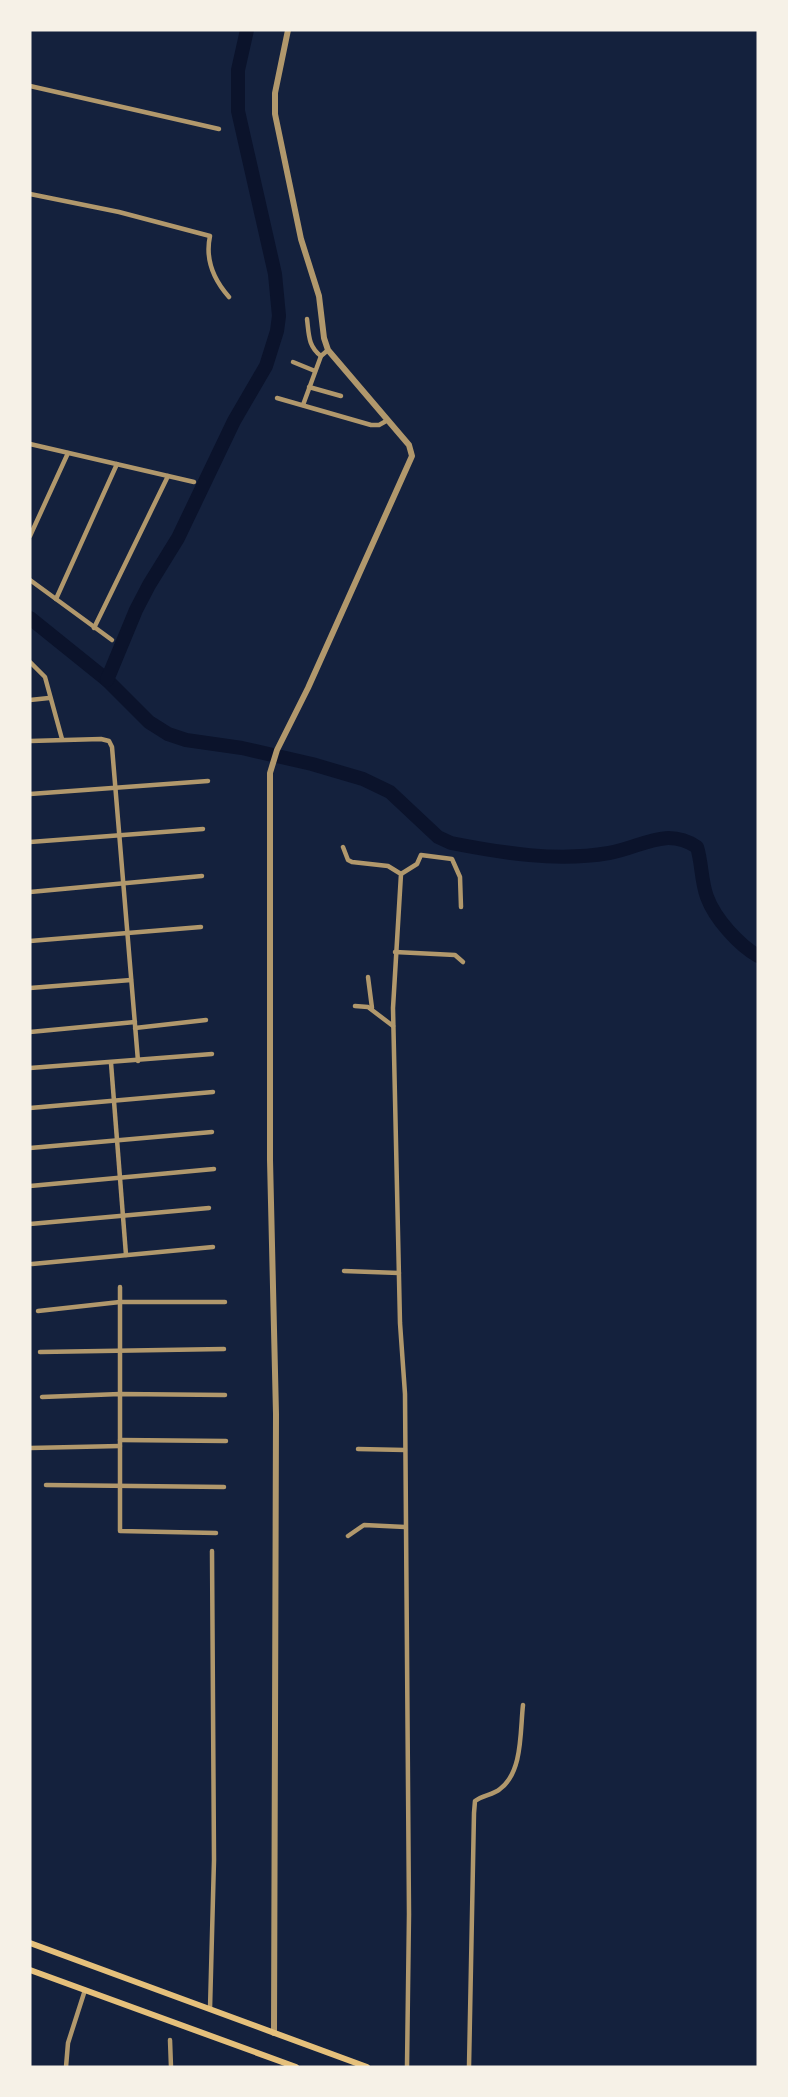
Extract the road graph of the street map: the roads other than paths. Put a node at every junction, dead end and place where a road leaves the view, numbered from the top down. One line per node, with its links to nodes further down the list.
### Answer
1 (288, 30): 7 (street)
2 (30, 86): 3 (street)
3 (219, 129)
4 (30, 194): 5 (street)
5 (229, 297)
6 (307, 319): 8 (street)
7 (328, 350): 8 (street); 15 (street)
8 (321, 356): 10 (street)
9 (293, 362): 10 (street)
10 (315, 371): 11 (street)
11 (309, 387): 12 (street); 14 (street)
12 (341, 396)
13 (277, 398): 14 (street)
14 (303, 405): 15 (street)
15 (389, 419): 105 (street)
16 (30, 444): 17 (street)
17 (68, 453): 18 (street); 21 (street)
18 (117, 464): 19 (street); 23 (street)
19 (168, 476): 20 (street); 24 (street)
20 (194, 482)
21 (30, 536)
22 (30, 580): 23 (street)
23 (56, 599): 24 (street)
24 (94, 628): 25 (street)
25 (112, 640)
26 (30, 662): 27 (street)
27 (49, 698): 28 (street); 29 (street)
28 (30, 700)
29 (62, 739): 30 (street); 32 (street)
30 (30, 741)
31 (208, 780): 32 (street)
32 (116, 788): 33 (street); 35 (street)
33 (30, 794)
34 (203, 829): 35 (street)
35 (120, 836): 36 (street); 40 (street)
36 (30, 842)
37 (343, 847): 38 (street)
38 (401, 874): 42 (street); 46 (street)
39 (202, 876): 40 (street)
40 (124, 883): 41 (street); 44 (street)
41 (30, 892)
42 (461, 907)
43 (201, 927): 44 (street)
44 (128, 933): 45 (street); 49 (street)
45 (30, 941)
46 (396, 952): 47 (street); 55 (street)
47 (463, 962)
48 (368, 976): 52 (street)
49 (131, 980): 50 (street); 54 (street)
50 (30, 988)
51 (355, 1006): 52 (street)
52 (372, 1009): 55 (street)
53 (206, 1020): 54 (street)
54 (135, 1025): 56 (street); 58 (street)
55 (394, 1026): 77 (street)
56 (30, 1032)
57 (212, 1054): 58 (street)
58 (138, 1061): 59 (street)
59 (111, 1063): 60 (street); 62 (street)
60 (30, 1068)
61 (213, 1092): 62 (street)
62 (114, 1101): 63 (street); 65 (street)
63 (30, 1108)
64 (212, 1132): 65 (street)
65 (117, 1140): 66 (street); 68 (street)
66 (30, 1149)
67 (214, 1169): 68 (street)
68 (120, 1178): 69 (street); 71 (street)
69 (30, 1186)
70 (209, 1208): 71 (street)
71 (123, 1217): 72 (street); 74 (street)
72 (30, 1224)
73 (213, 1247): 74 (street)
74 (126, 1255): 75 (street)
75 (32, 1265)
76 (344, 1271): 77 (street)
77 (399, 1273): 92 (street)
78 (120, 1287): 79 (street)
79 (120, 1302): 80 (street); 81 (street); 83 (street)
80 (225, 1303)
81 (38, 1311)
82 (224, 1349): 83 (street)
83 (121, 1350): 84 (street); 85 (street)
84 (40, 1352)
85 (120, 1394): 86 (street); 87 (street); 89 (street)
86 (225, 1395)
87 (42, 1397)
88 (226, 1441): 89 (street)
89 (120, 1443): 90 (street); 94 (street)
90 (30, 1448)
91 (358, 1449): 92 (street)
92 (405, 1450): 96 (street)
93 (46, 1485): 94 (street)
94 (120, 1486): 95 (street); 97 (street)
95 (223, 1487)
96 (405, 1527): 98 (street); 112 (street)
97 (216, 1533)
98 (348, 1536)
99 (212, 1551): 104 (street)
100 (523, 1705): 113 (street)
101 (30, 1943): 104 (main road)
102 (30, 1970): 103 (main road)
103 (85, 1990): 107 (main road); 108 (street)
104 (210, 2010): 105 (main road)
105 (274, 2033): 111 (main road)
106 (170, 2040): 109 (street)
107 (283, 2065): 110 (main road)
108 (66, 2067)
109 (171, 2067)
110 (295, 2067)
111 (368, 2067)
112 (407, 2067)
113 (470, 2067)

